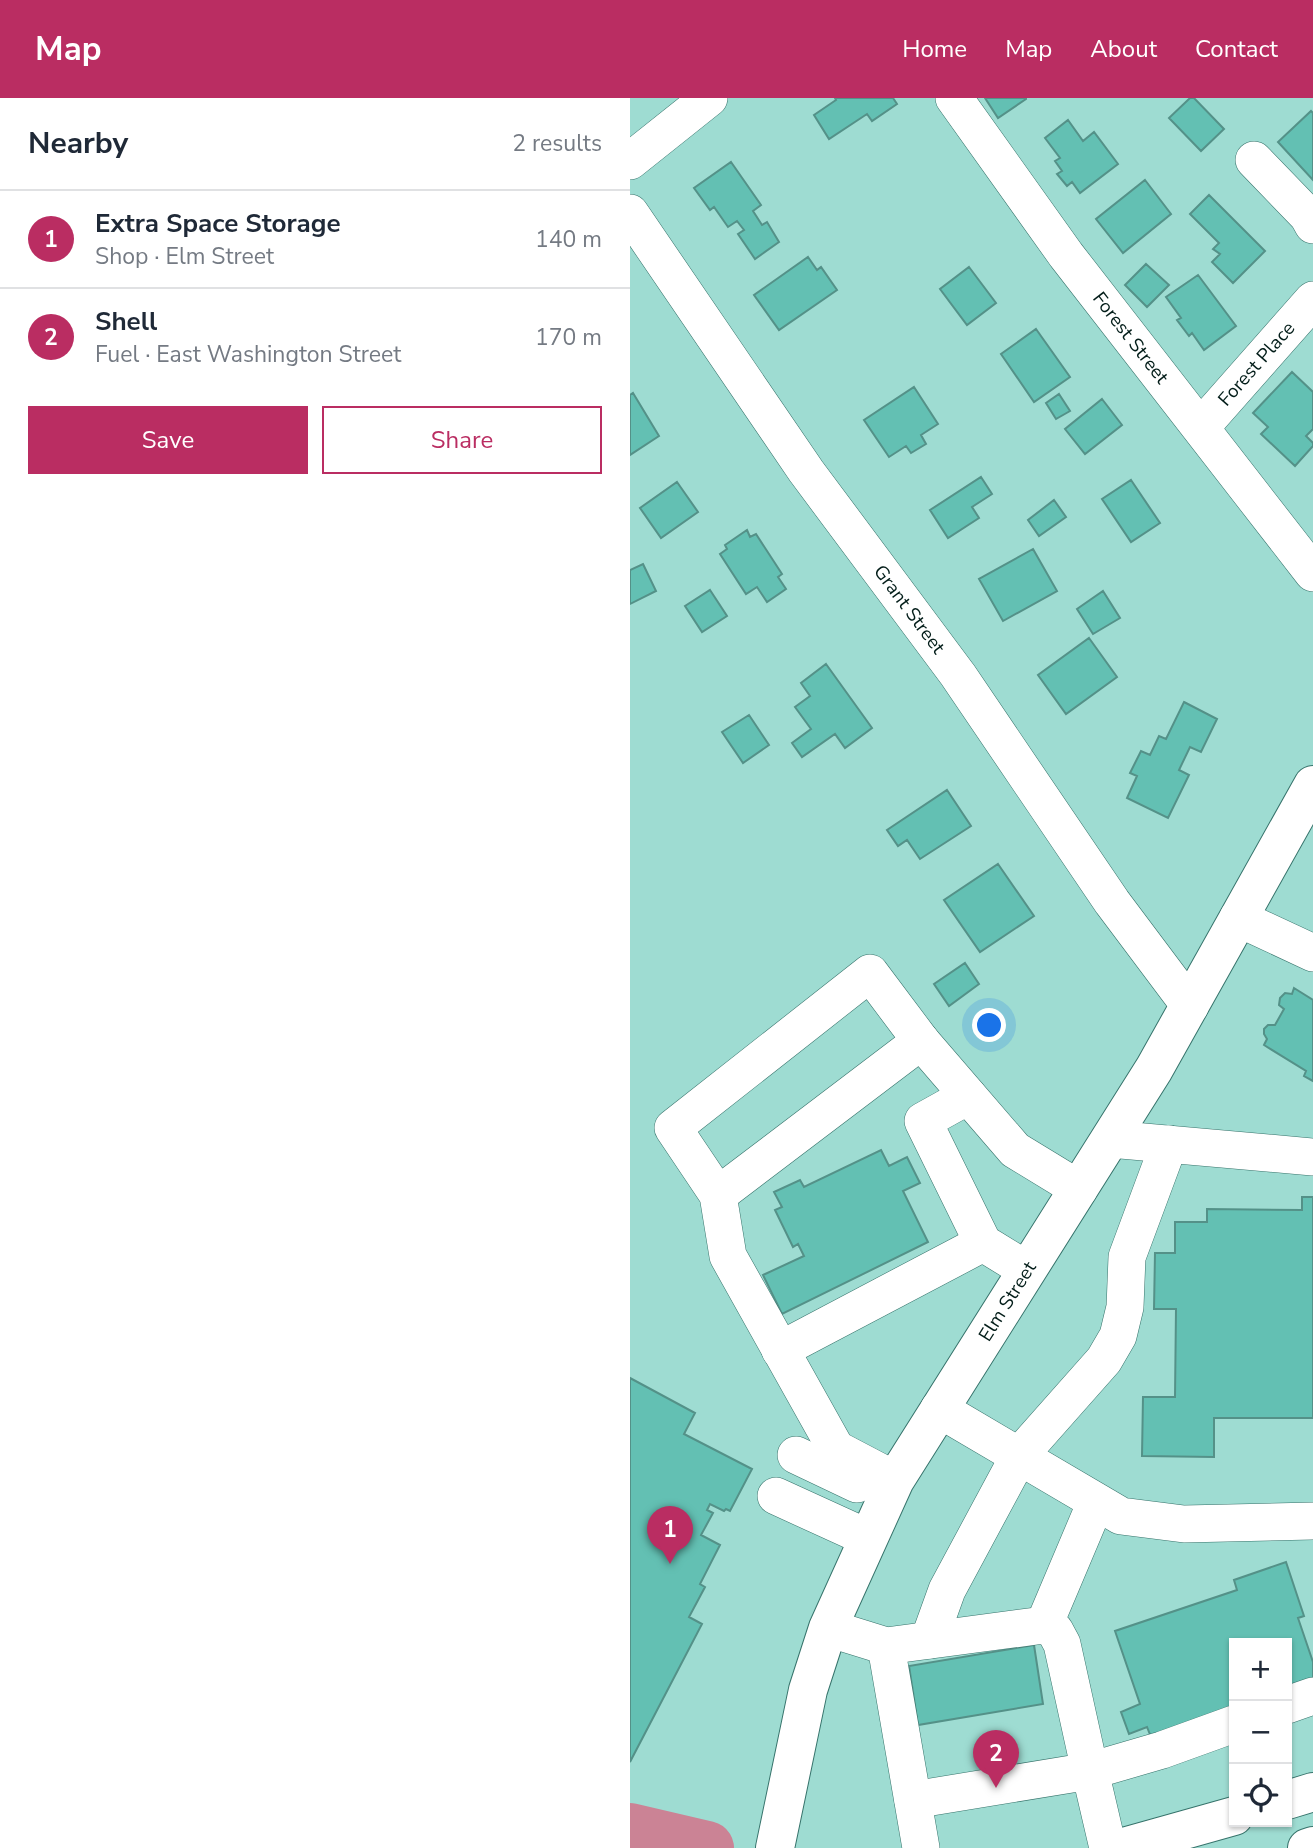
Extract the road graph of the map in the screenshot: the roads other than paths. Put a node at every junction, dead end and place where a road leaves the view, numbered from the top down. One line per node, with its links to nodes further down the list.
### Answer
1 (709, 98): 4 (street)
2 (954, 98): 8 (street, Forest Street)
3 (1254, 160): 6 (street)
4 (630, 161)
5 (630, 213): 13 (street, Grant Street)
6 (1313, 225)
7 (1313, 300): 8 (street, Forest Place)
8 (1202, 427): 9 (street, Forest Street)
9 (1313, 573)
10 (1313, 785): 11 (main road, Elm Street)
11 (1238, 919): 12 (street); 13 (main road, Elm Street)
12 (1313, 953)
13 (1189, 1006): 16 (main road, Elm Street)
14 (921, 1041): 15 (street); 20 (street); 20 (street)
15 (968, 1096): 19 (street); 21 (street)
16 (1110, 1139): 17 (street); 19 (main road, Elm Street)
17 (1169, 1144): 18 (street); 26 (street)
18 (1313, 1157)
19 (1079, 1189): 22 (main road, Elm Street)
20 (718, 1195): 23 (street)
21 (983, 1243): 22 (street); 23 (street)
22 (1027, 1270): 24 (main road, Elm Street)
23 (780, 1350): 27 (street)
24 (939, 1409): 26 (street); 27 (main road, Elm Street)
25 (796, 1455): 27 (street)
26 (1018, 1456): 29 (street); 34 (street)
27 (891, 1489): 31 (main road, Elm Street)
28 (776, 1496): 31 (street)
29 (1096, 1502): 30 (street); 32 (street)
30 (1313, 1521)
31 (868, 1538): 33 (main road, Elm Street)
32 (1044, 1625): 34 (street); 39 (street)
33 (828, 1628): 35 (street); 45 (main road, Elm Street)
34 (929, 1640): 35 (street)
35 (886, 1646): 42 (street)
36 (1313, 1696): 37 (street)
37 (1292, 1703)
38 (1229, 1726): 39 (street)
39 (1090, 1771): 42 (street); 47 (street)
40 (1313, 1792): 41 (main road)
41 (1292, 1798)
42 (913, 1800): 46 (street)
43 (1229, 1817): 48 (main road)
44 (1313, 1846): 49 (main road)
45 (775, 1848)
46 (921, 1848)
47 (1108, 1848)
48 (1120, 1848)
49 (1307, 1848)

